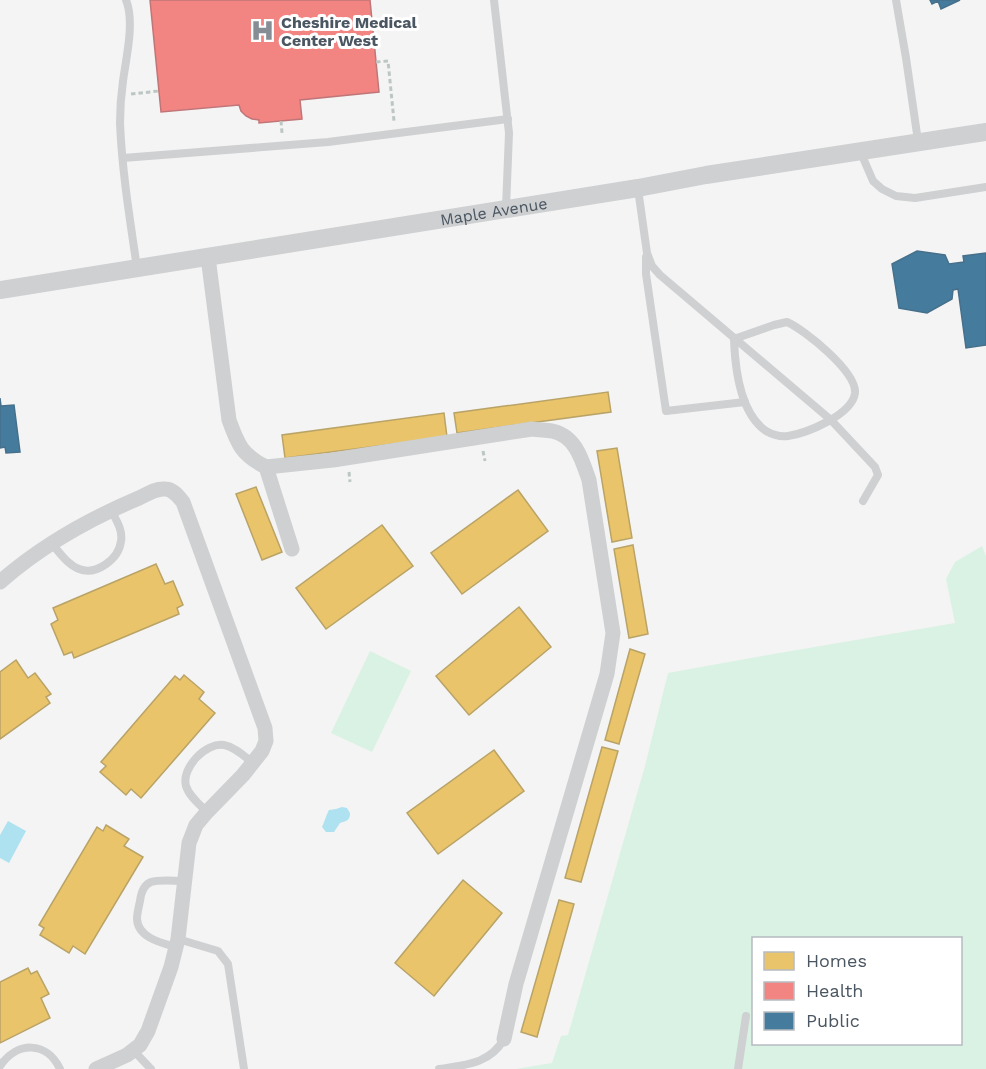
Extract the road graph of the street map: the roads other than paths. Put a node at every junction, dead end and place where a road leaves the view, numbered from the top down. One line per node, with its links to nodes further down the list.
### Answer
1 (126, 0): 8 (lane)
2 (494, 0): 4 (lane)
3 (896, 0): 6 (lane)
4 (508, 119): 8 (lane); 11 (lane)
5 (986, 132): 6 (street, Maple Avenue)
6 (918, 143): 7 (street, Maple Avenue)
7 (860, 151): 9 (lane); 10 (street, Maple Avenue)
8 (123, 158): 14 (lane)
9 (986, 187)
10 (638, 188): 11 (street, Maple Avenue); 12 (lane)
11 (506, 209): 13 (street, Maple Avenue)
12 (646, 253): 16 (lane); 17 (lane)
13 (208, 257): 14 (street, Maple Avenue); 19 (street)
14 (137, 268): 15 (street, Maple Avenue)
15 (0, 290)
16 (734, 339): 17 (lane); 18 (lane); 18 (lane)
17 (745, 402): 18 (lane)
18 (831, 420): 20 (lane)
19 (266, 467): 23 (street); 30 (street)
20 (863, 501)
21 (111, 510): 22 (street); 22 (lane); 25 (street)
22 (52, 544): 24 (street)
23 (292, 549)
24 (0, 582)
25 (253, 762): 26 (street); 26 (lane)
26 (207, 812): 27 (street)
27 (184, 881): 28 (street); 28 (lane)
28 (177, 943): 31 (street); 36 (lane)
29 (746, 1016): 38 (lane)
30 (504, 1039): 37 (lane)
31 (133, 1050): 34 (street); 35 (lane)
32 (0, 1066): 33 (lane)
33 (60, 1069)
34 (96, 1069)
35 (151, 1069)
36 (244, 1069)
37 (439, 1069)
38 (738, 1069)

